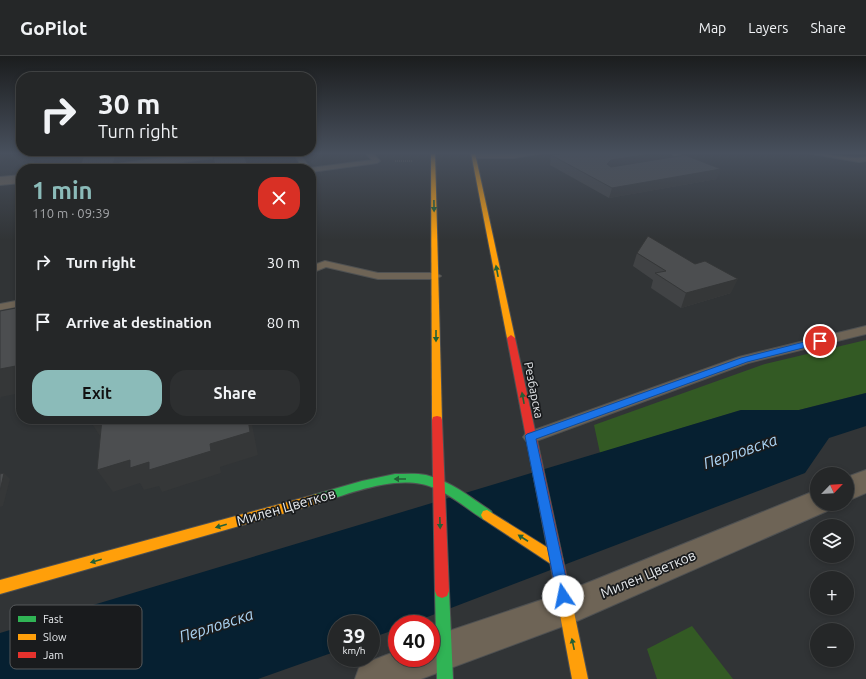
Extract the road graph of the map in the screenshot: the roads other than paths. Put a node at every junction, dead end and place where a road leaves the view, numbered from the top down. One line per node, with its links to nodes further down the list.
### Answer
1 (434, 182): 4 (street, one-way to 4)
2 (479, 182): 8 (street, Резбарска, one-way to 2)
3 (316, 268): 4 (lane)
4 (436, 276): 10 (street, one-way to 10)
5 (16, 304): 6 (lane)
6 (0, 307)
7 (866, 330): 8 (lane)
8 (531, 436): 13 (street, Резбарска)
9 (866, 481): 11 (street)
10 (439, 484): 13 (street, Милен Цветков, one-way to 10); 14 (street, Милен Цветков, one-way to 14); 16 (street, one-way to 16)
11 (854, 486)
12 (810, 505): 15 (street, Милен Цветков)
13 (556, 560): 15 (street, Резбарска)
14 (0, 587)
15 (565, 609): 17 (street, Милен Цветков); 20 (street, Резбарска, one-way to 15)
16 (438, 615)
17 (440, 660)
18 (416, 667): 19 (street, Милен Цветков)
19 (374, 679)
20 (580, 679)

